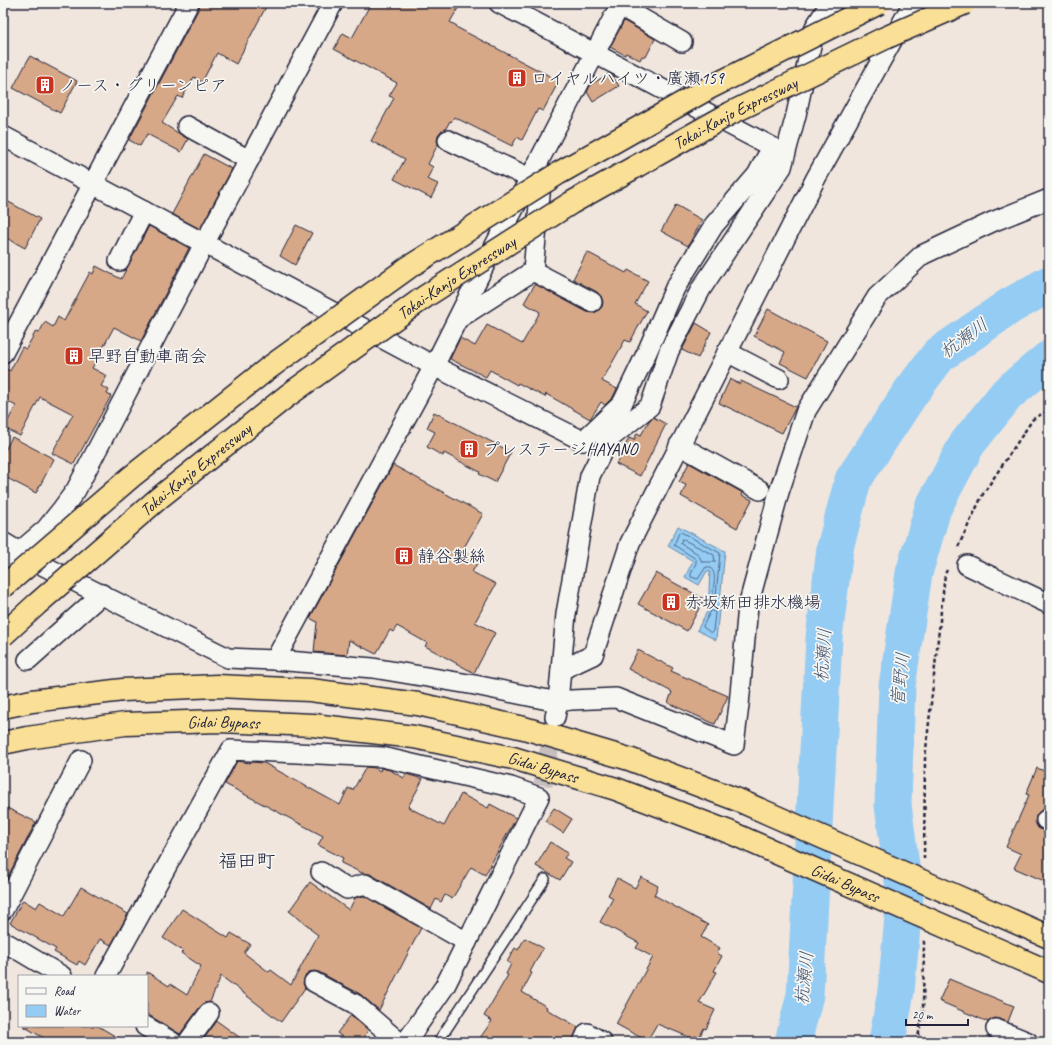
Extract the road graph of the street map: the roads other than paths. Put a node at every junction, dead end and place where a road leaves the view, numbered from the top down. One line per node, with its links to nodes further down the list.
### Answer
1 (189, 3): 17 (street)
2 (333, 3): 15 (street)
3 (499, 3): 10 (street)
4 (832, 3): 30 (street)
5 (879, 3): 36 (highway, Tokai-Kanjo Expressway, bridge)
6 (913, 3): 25 (street)
7 (965, 3): 39 (highway, Tokai-Kanjo Expressway, bridge)
8 (621, 4): 9 (street); 10 (street)
9 (682, 42)
10 (594, 54): 14 (street); 29 (street)
11 (187, 126): 15 (street)
12 (3, 136): 17 (street)
13 (448, 140): 16 (street)
14 (545, 150): 16 (street); 22 (street)
15 (249, 160): 20 (street)
16 (530, 178): 24 (street)
17 (92, 184): 19 (street); 26 (street)
18 (1049, 199): 44 (street)
19 (144, 212): 20 (street); 21 (street)
20 (204, 244): 27 (street); 33 (street)
21 (119, 261)
22 (533, 271): 23 (street); 24 (street)
23 (592, 302)
24 (457, 319): 27 (street)
25 (727, 352): 28 (street); 31 (street)
26 (3, 353)
27 (434, 366): 29 (street); 41 (street)
28 (779, 379)
29 (622, 404): 30 (street)
30 (608, 440): 42 (street)
31 (679, 445): 32 (street); 42 (street)
32 (760, 490)
33 (11, 548): 35 (street); 37 (street)
34 (967, 565): 38 (street)
35 (3, 568)
36 (3, 587)
37 (102, 594): 40 (street); 41 (street)
38 (1049, 604)
39 (3, 635)
40 (28, 660)
41 (276, 660): 44 (street)
42 (561, 670): 44 (street)
43 (3, 707): 50 (highway, Gidai Bypass, bridge)
44 (556, 709)
45 (3, 743): 53 (highway, Gidai Bypass, bridge)
46 (81, 760): 49 (street)
47 (321, 872): 52 (street)
48 (545, 879): 64 (lane)
49 (3, 910)
50 (1049, 937)
51 (3, 941): 54 (street)
52 (467, 942): 55 (street); 63 (street)
53 (1049, 972)
54 (60, 975)
55 (107, 975)
56 (314, 982): 62 (street)
57 (209, 1014): 61 (street)
58 (147, 1027): 60 (street)
59 (996, 1029): 67 (street)
60 (172, 1042)
61 (188, 1042)
62 (400, 1042)
63 (406, 1042)
64 (438, 1042)
65 (583, 1042): 66 (street)
66 (602, 1042)
67 (1028, 1042)

